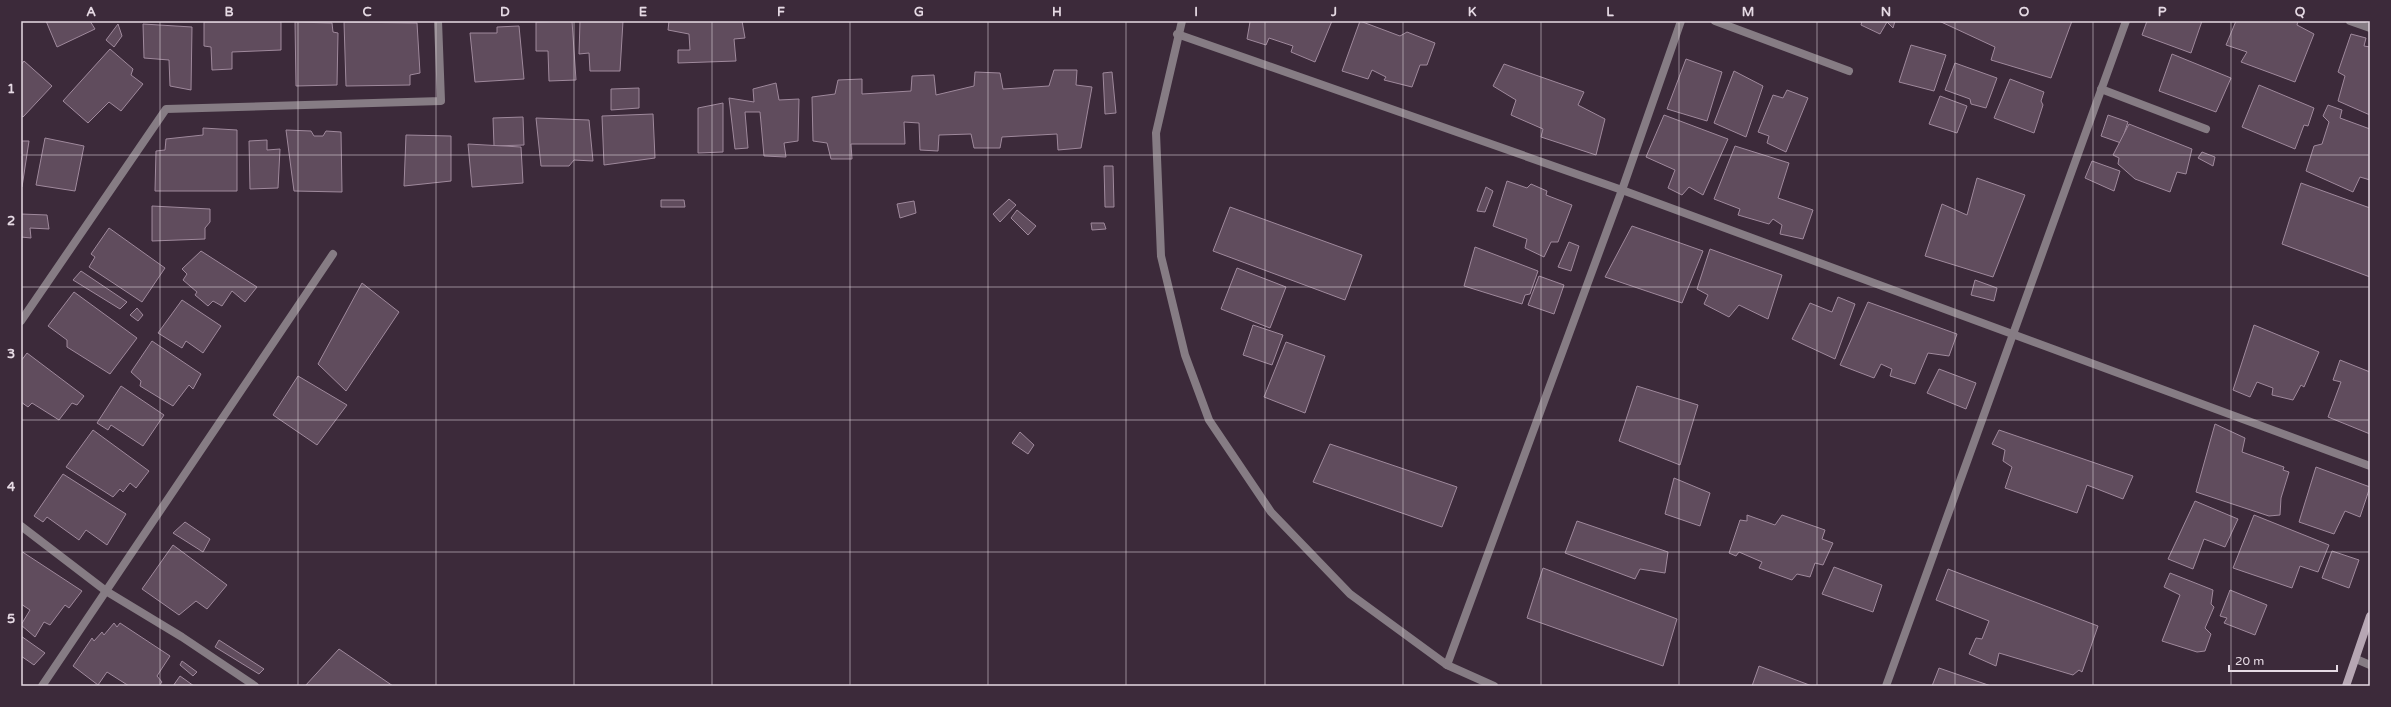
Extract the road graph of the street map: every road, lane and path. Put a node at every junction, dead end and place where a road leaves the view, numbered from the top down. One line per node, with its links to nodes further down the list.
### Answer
1 (438, 21): 14 (street)
2 (1182, 21): 8 (street)
3 (1681, 21): 12 (street)
4 (1716, 21): 9 (street)
5 (2126, 21): 10 (street)
6 (2350, 21): 7 (street)
7 (2370, 28)
8 (1178, 34): 12 (street); 21 (street)
9 (1849, 71)
10 (2101, 89): 11 (street); 15 (street)
11 (2206, 129)
12 (1622, 190): 15 (street); 21 (street)
13 (333, 254): 18 (street)
14 (21, 321)
15 (2012, 334): 16 (street); 26 (street)
16 (2370, 466)
17 (21, 526): 18 (street)
18 (106, 591): 23 (street); 24 (street)
19 (2370, 616): 20 (main road)
20 (2356, 659): 22 (street); 27 (main road)
21 (1447, 665): 25 (street)
22 (2370, 665)
23 (42, 686)
24 (255, 686)
25 (1494, 686)
26 (1886, 686)
27 (2346, 686)

